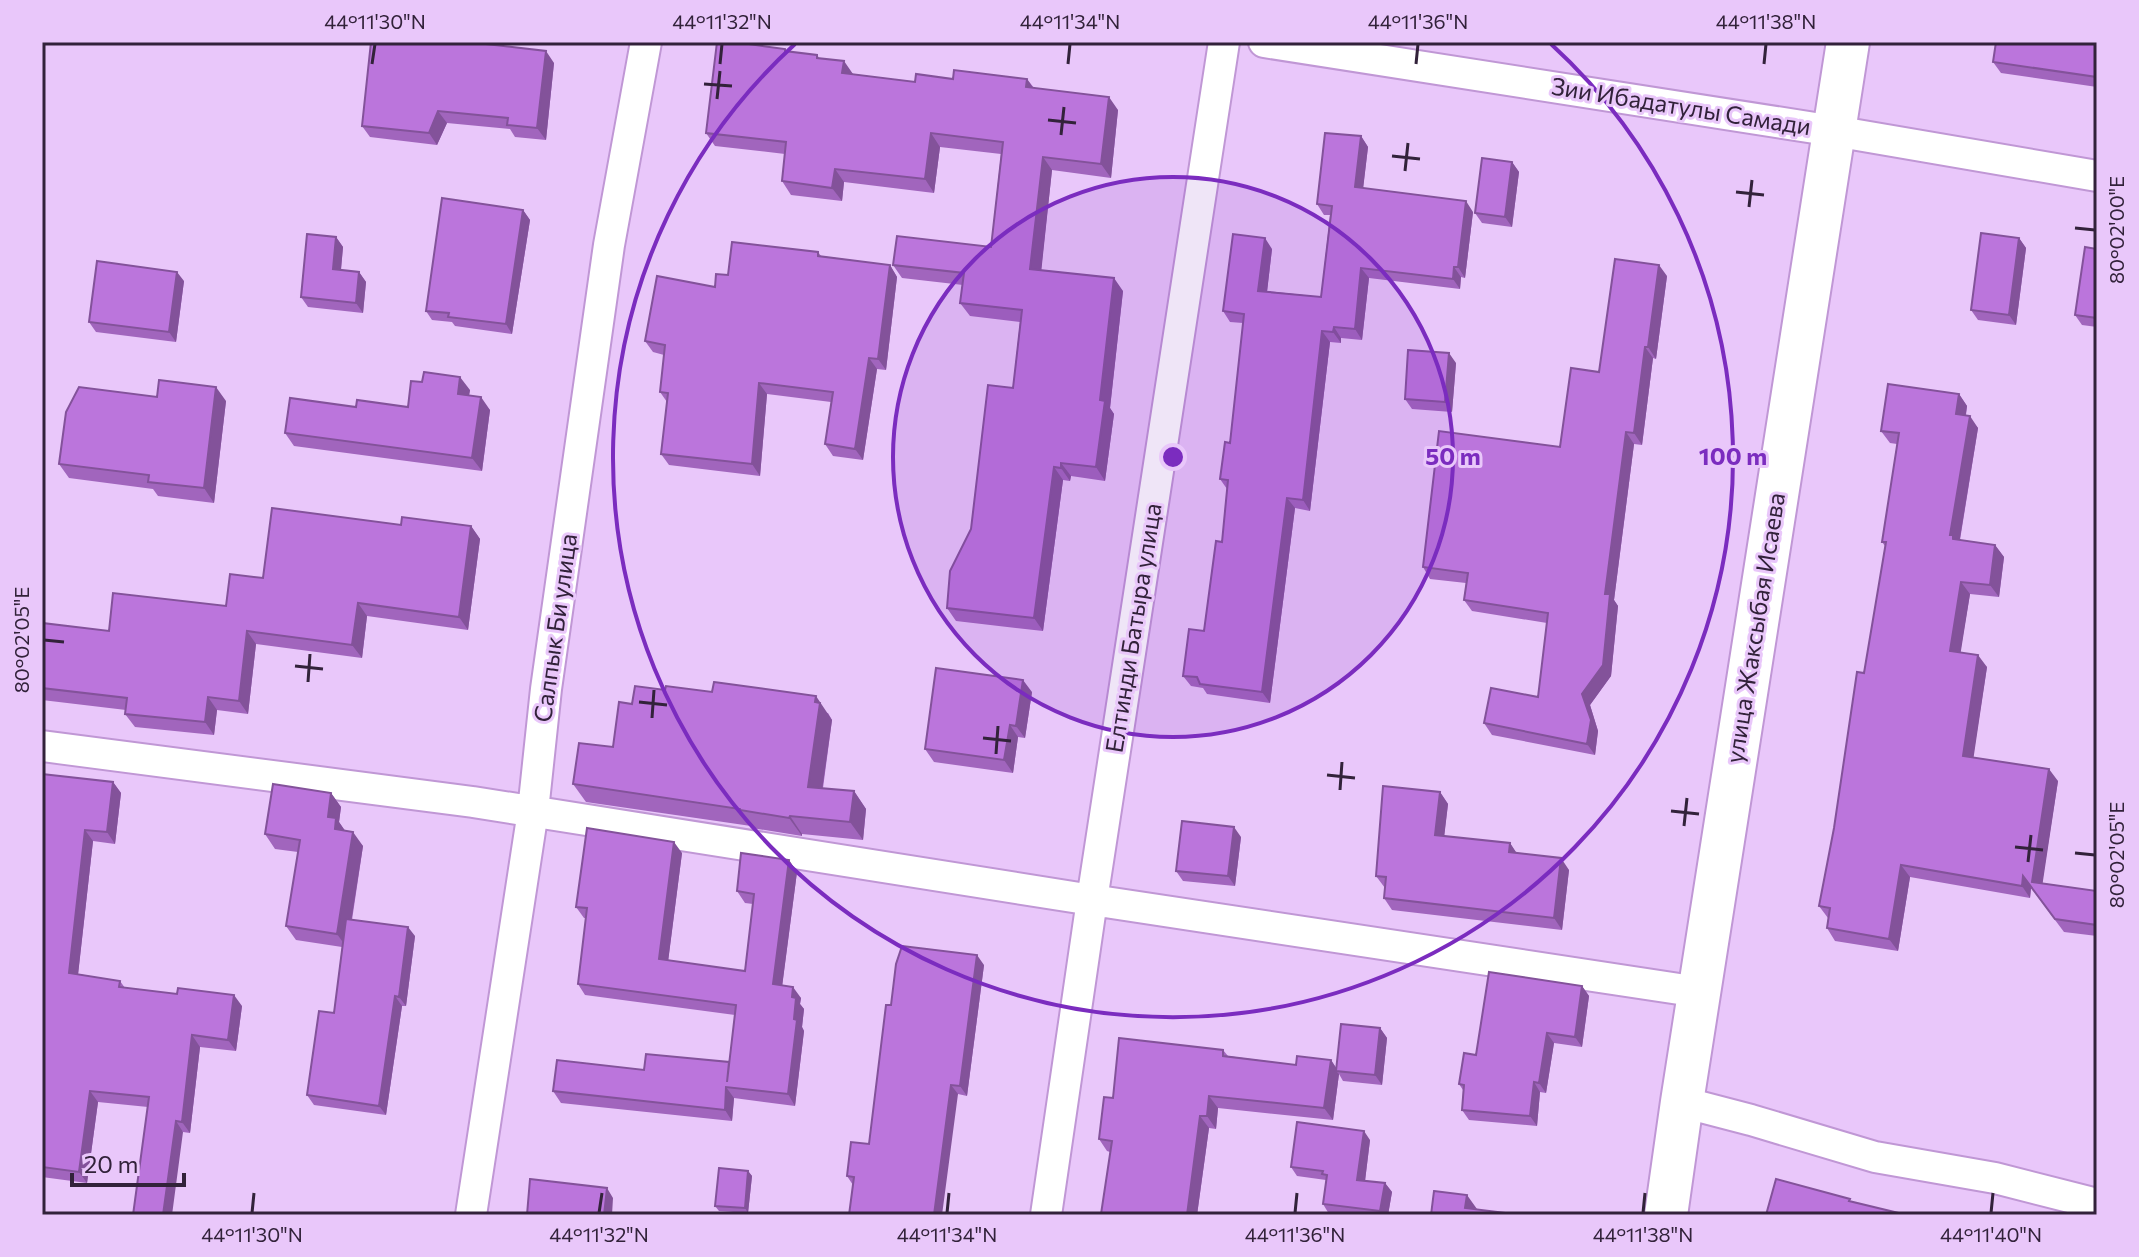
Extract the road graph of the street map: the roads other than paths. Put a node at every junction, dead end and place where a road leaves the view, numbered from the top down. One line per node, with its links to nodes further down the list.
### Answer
1 (646, 42): 8 (street, Салпык Би улица)
2 (1224, 42): 9 (street, Елтинди Батыра улица)
3 (1264, 42): 5 (street, Зии Ибадатулы Самади)
4 (1848, 42): 5 (street, улица Жаксыбая Исаева)
5 (1834, 131): 6 (street, Зии Ибадатулы Самади); 10 (street, улица Жаксыбая Исаева)
6 (2097, 176)
7 (42, 746): 8 (street)
8 (533, 811): 9 (street); 13 (street, Салпык Би улица)
9 (1092, 900): 10 (street); 14 (street, Елтинди Батыра улица)
10 (1699, 992): 11 (street, улица Жаксыбая Исаева)
11 (1682, 1102): 12 (street); 15 (street, улица Жаксыбая Исаева)
12 (2097, 1204)
13 (471, 1215)
14 (1046, 1215)
15 (1666, 1215)

